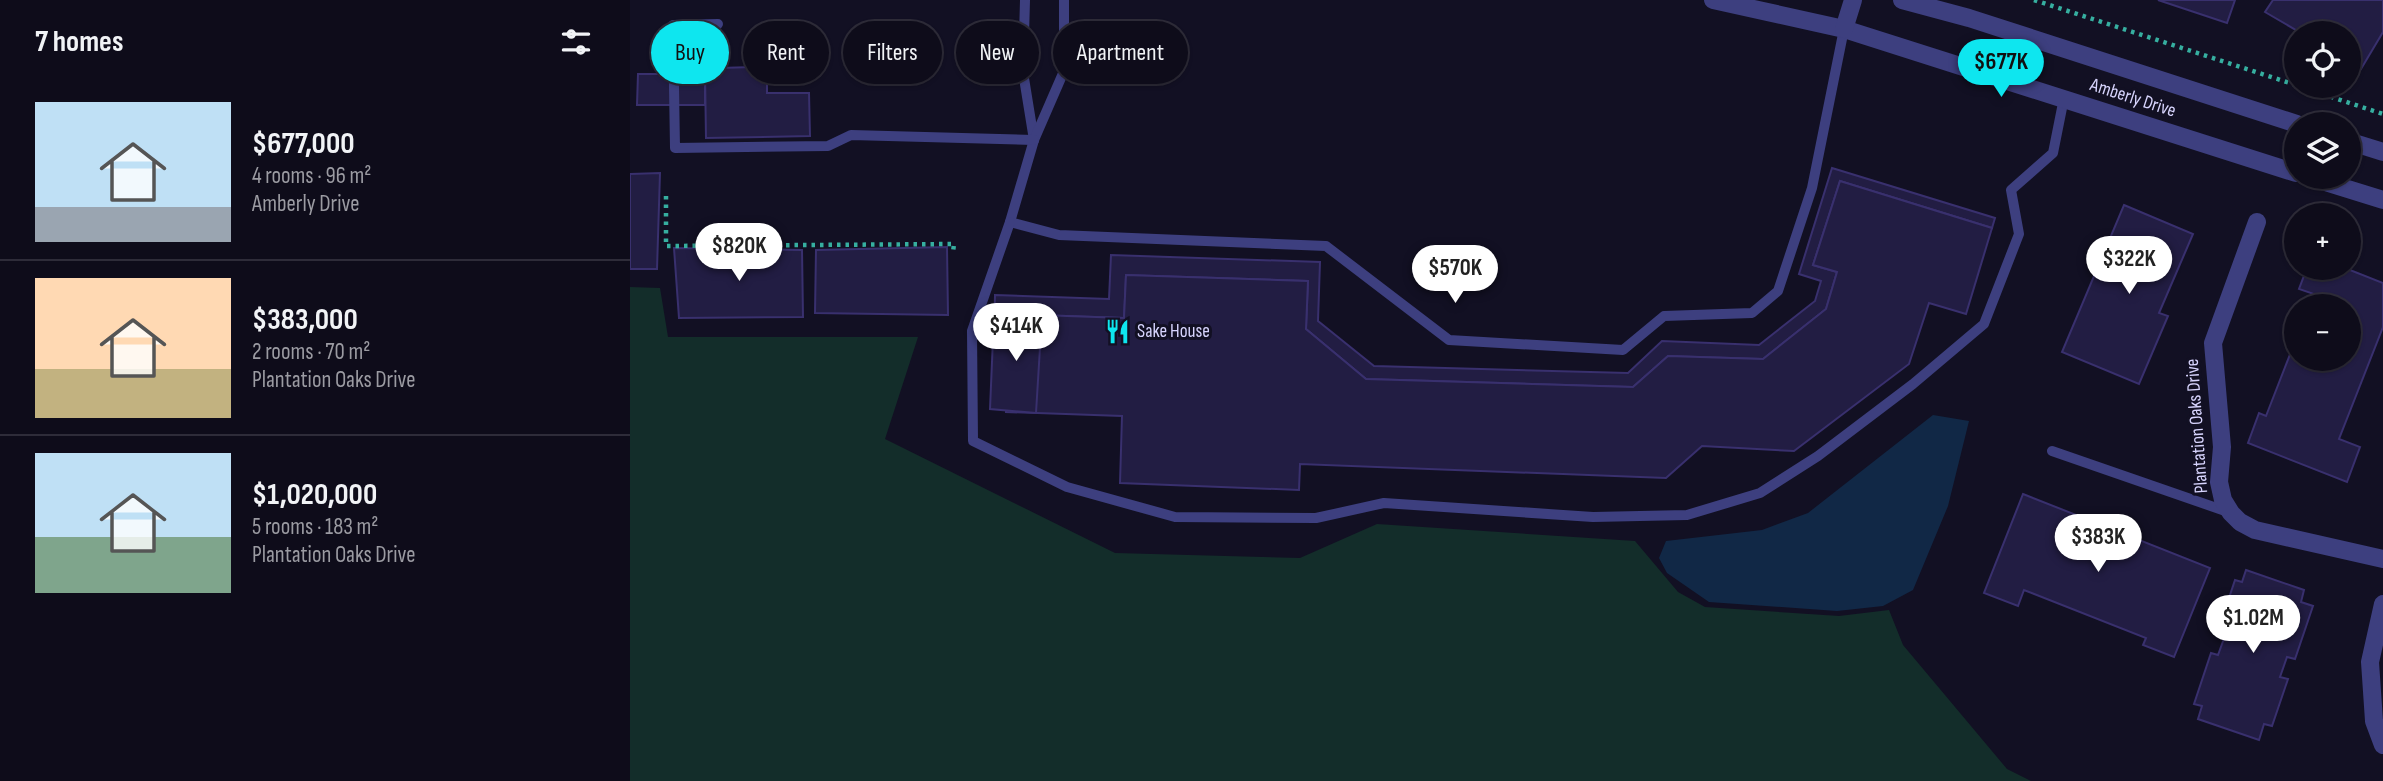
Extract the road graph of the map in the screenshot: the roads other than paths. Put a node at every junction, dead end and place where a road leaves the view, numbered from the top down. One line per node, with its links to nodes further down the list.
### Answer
1 (1025, 0): 10 (lane)
2 (1064, 0): 10 (lane)
3 (1713, 0): 6 (street, Amberly Drive)
4 (1853, 0): 6 (street)
5 (1902, 0): 9 (street, Amberly Drive)
6 (1844, 29): 8 (street, Amberly Drive); 16 (lane)
7 (674, 84): 10 (lane)
8 (2064, 98): 13 (street, Amberly Drive); 16 (lane)
9 (2284, 120)
10 (1034, 140): 16 (lane)
11 (2361, 145): 12 (street)
12 (2383, 152)
13 (2284, 169)
14 (2348, 189): 15 (street)
15 (2383, 200)
16 (1010, 222)
17 (2257, 222): 19 (street, Plantation Oaks Drive)
18 (2052, 451): 19 (lane)
19 (2231, 513): 20 (street, Plantation Oaks Drive)
20 (2383, 559)
21 (2383, 604): 22 (street)
22 (2379, 721): 23 (street)
23 (2383, 745)

